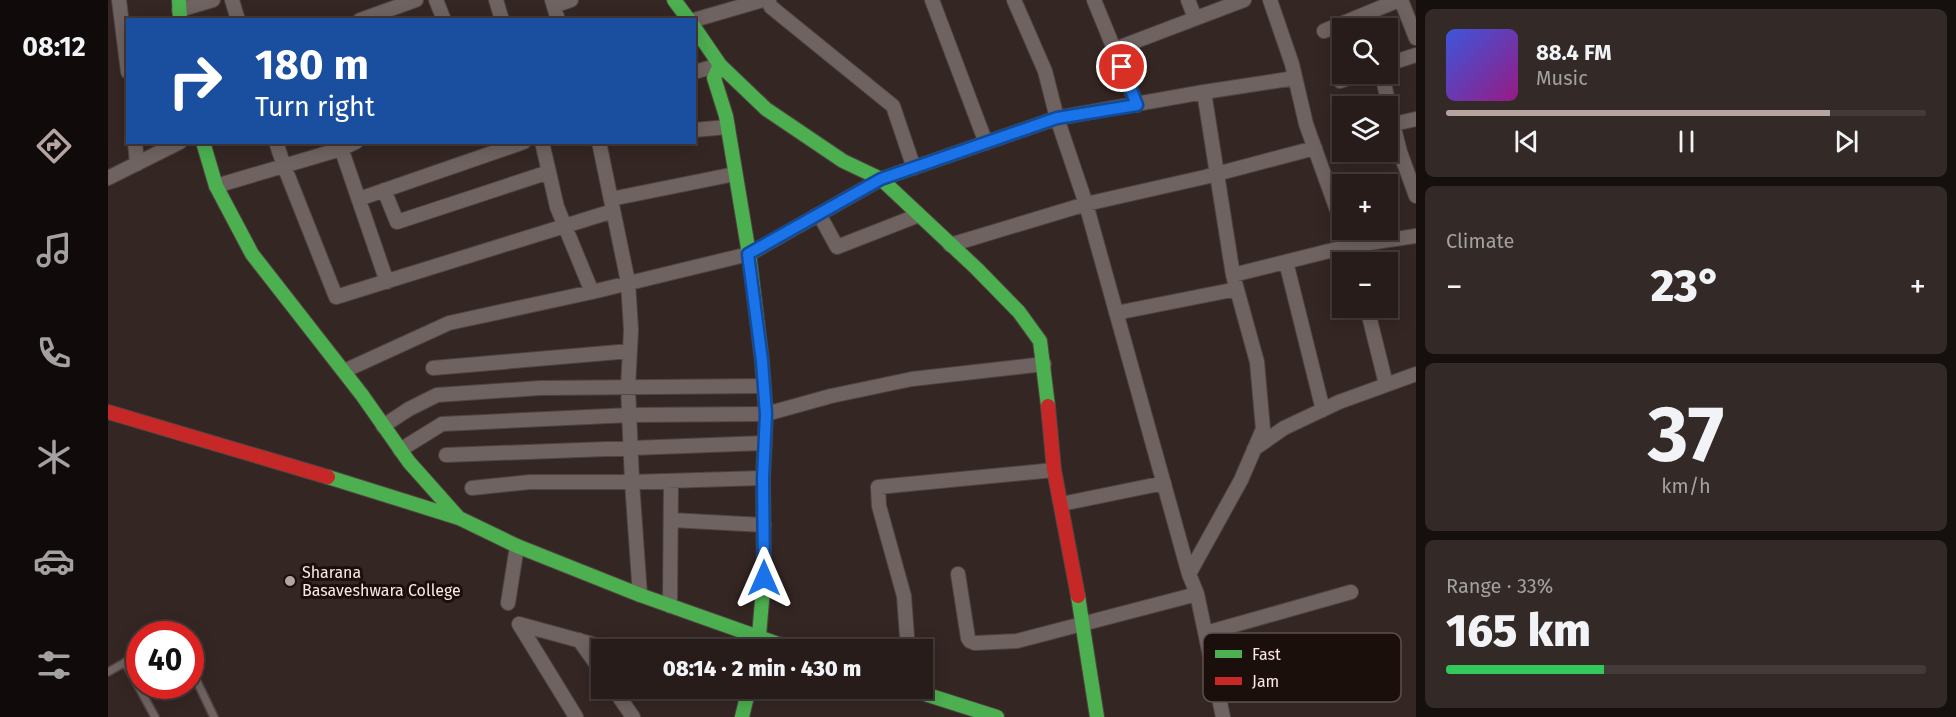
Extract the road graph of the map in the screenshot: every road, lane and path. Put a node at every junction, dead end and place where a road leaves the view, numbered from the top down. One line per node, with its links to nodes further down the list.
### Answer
1 (119, 0): 33 (street)
2 (213, 0): 19 (street)
3 (232, 0): 20 (street)
4 (416, 0): 21 (street)
5 (436, 0): 22 (street)
6 (496, 0): 23 (street)
7 (571, 0): 18 (street)
8 (674, 0): 25 (street)
9 (764, 0): 27 (street)
10 (768, 0): 60 (street)
11 (932, 0): 46 (street)
12 (1014, 0): 40 (street)
13 (1094, 0): 31 (street)
14 (1188, 0): 26 (street)
15 (1244, 0): 26 (street)
16 (1270, 0): 37 (street)
17 (1400, 0): 29 (street); 30 (street)
18 (553, 3): 24 (street)
19 (179, 10)
20 (237, 18)
21 (366, 18)
22 (443, 18)
23 (501, 18)
24 (557, 18)
25 (688, 18)
26 (1195, 18): 31 (street)
27 (696, 19)
28 (696, 30): 35 (street)
29 (1324, 31)
30 (1416, 38)
31 (1115, 49): 39 (street)
32 (1416, 55): 34 (street)
33 (126, 56)
34 (1398, 61)
35 (720, 65): 36 (street); 43 (street); 65 (street)
36 (696, 71)
37 (1295, 78): 38 (street); 55 (street)
38 (1204, 92): 39 (street); 62 (street)
39 (1137, 105): 40 (street)
40 (1057, 118): 46 (street); 71 (street)
41 (1416, 119): 42 (street)
42 (1398, 122)
43 (728, 127): 44 (street); 63 (street)
44 (696, 130)
45 (1398, 142): 57 (street)
46 (986, 143): 60 (street)
47 (135, 144): 58 (street)
48 (176, 144): 58 (street)
49 (204, 144): 66 (street)
50 (277, 144): 59 (street)
51 (518, 144): 67 (street)
52 (542, 144): 61 (street)
53 (599, 144): 72 (street)
54 (340, 146): 59 (street); 70 (street)
55 (1315, 148): 62 (street); 68 (street)
56 (1416, 151): 57 (street)
57 (1400, 152): 69 (street)
58 (137, 164): 64 (street)
59 (284, 166): 66 (street); 83 (street)
60 (914, 168): 65 (street)
61 (549, 172): 67 (street); 75 (street)
62 (1218, 173): 71 (street); 85 (street)
63 (735, 174): 72 (street); 81 (street)
64 (108, 177)
65 (881, 179): 73 (street); 74 (street)
66 (216, 186): 92 (street)
67 (384, 190): 70 (street)
68 (1332, 196)
69 (1416, 196)
70 (359, 199): 83 (street)
71 (1086, 204): 78 (street); 87 (street)
72 (612, 205): 75 (street); 84 (street)
73 (819, 214): 74 (street); 81 (street)
74 (919, 215): 78 (street)
75 (564, 226): 83 (street); 86 (street)
76 (1416, 237): 79 (street)
77 (1347, 240): 79 (street)
78 (951, 245): 90 (street)
79 (1349, 246): 80 (street); 82 (street)
80 (1351, 252)
81 (748, 254): 84 (street); 95 (street)
82 (1286, 262): 85 (street); 97 (street)
83 (387, 282)
84 (628, 282): 86 (street); 89 (street)
85 (1235, 282): 87 (street); 104 (street)
86 (592, 292): 92 (street)
87 (1116, 313): 111 (street)
88 (1370, 318): 94 (street)
89 (630, 351): 91 (street); 96 (street)
90 (1044, 364): 99 (street); 107 (street)
91 (433, 368)
92 (344, 371): 101 (street)
93 (1416, 374): 94 (street)
94 (1386, 384): 97 (street)
95 (764, 386): 96 (street); 99 (street)
96 (628, 387): 100 (street); 101 (street)
97 (1323, 410): 104 (street)
98 (108, 412): 114 (street)
99 (766, 414): 100 (street); 102 (street)
100 (630, 415): 103 (street); 105 (street)
101 (383, 426): 105 (street)
102 (765, 443): 103 (street); 108 (street)
103 (631, 448): 106 (street); 110 (street)
104 (1254, 449): 119 (street)
105 (400, 450): 114 (street)
106 (447, 455)
107 (1054, 470): 113 (street); 129 (street)
108 (763, 478): 109 (street); 116 (street)
109 (671, 481): 110 (street); 115 (street)
110 (632, 482): 112 (street); 122 (street)
111 (1164, 483): 113 (street); 119 (street)
112 (472, 488)
113 (1061, 504): 125 (street)
114 (459, 518): 117 (street)
115 (671, 520): 116 (street); 124 (street)
116 (764, 525): 128 (street)
117 (517, 546): 122 (street); 123 (street)
118 (958, 574): 125 (street)
119 (1189, 574): 121 (street)
120 (1352, 592): 126 (street)
121 (1197, 594): 125 (street); 126 (street)
122 (640, 595): 124 (street)
123 (508, 603)
124 (670, 606): 127 (street)
125 (1083, 623): 146 (street)
126 (1206, 633)
127 (749, 639)
128 (759, 639)
129 (907, 639)
130 (579, 640): 131 (street); 132 (street); 143 (street)
131 (591, 643)
132 (591, 657)
133 (125, 662): 134 (lane); 141 (lane)
134 (108, 672)
135 (204, 696): 142 (lane)
136 (933, 697): 140 (street)
137 (621, 699): 144 (street)
138 (746, 699): 145 (street)
139 (1220, 702): 147 (street)
140 (988, 716)
141 (155, 717)
142 (214, 717)
143 (576, 717)
144 (633, 717)
145 (742, 717)
146 (1097, 717)
147 (1223, 717)

